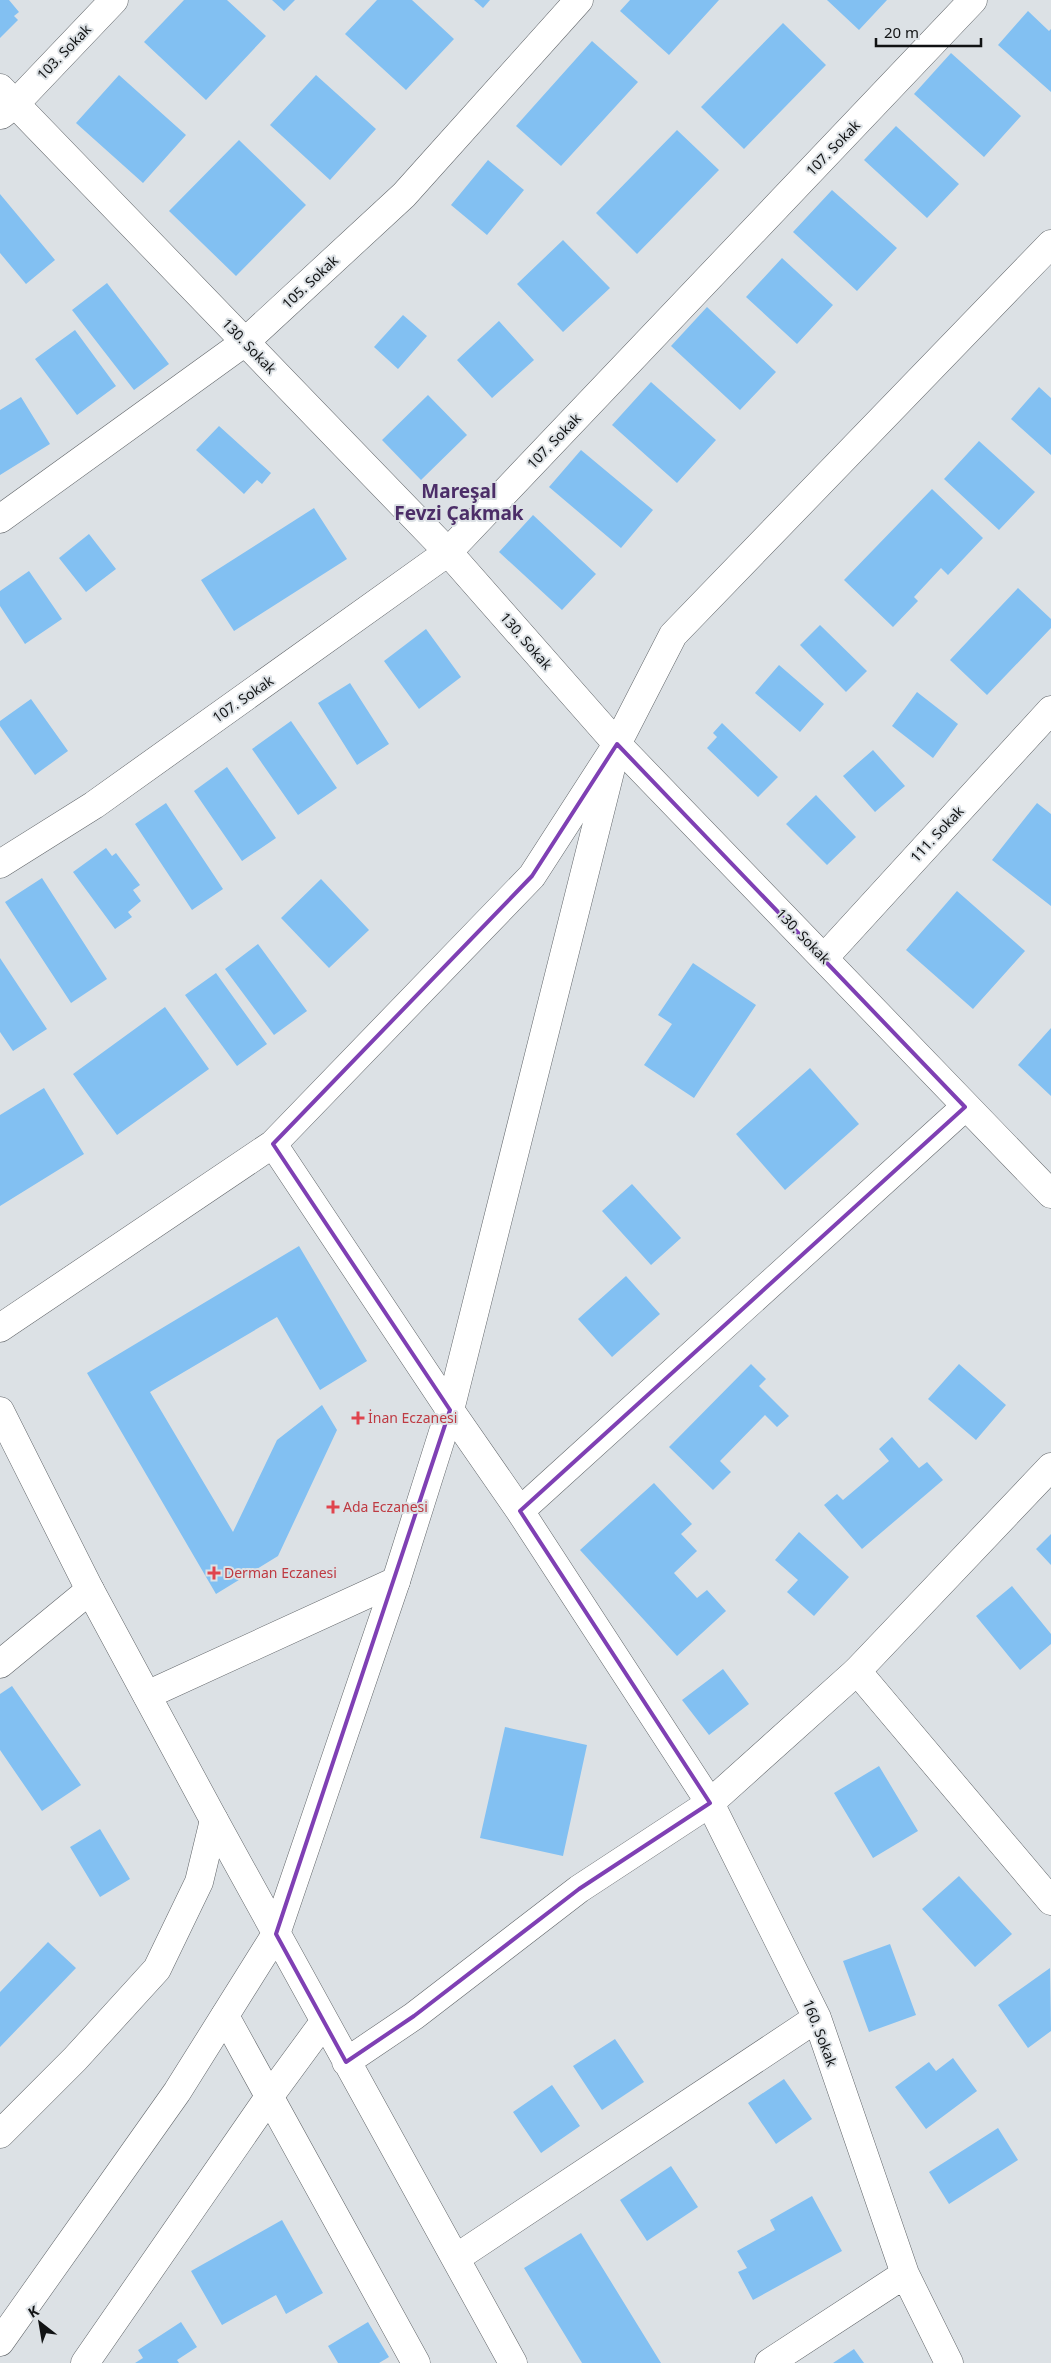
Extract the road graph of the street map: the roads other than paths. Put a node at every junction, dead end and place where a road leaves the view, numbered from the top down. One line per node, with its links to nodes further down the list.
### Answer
1 (114, 0): 4 (street, 103. Sokak)
2 (579, 0): 6 (street, 105. Sokak)
3 (973, 0): 8 (street, 107. Sokak)
4 (5, 103): 6 (street, 130. Sokak)
5 (1051, 244): 10 (street)
6 (245, 342): 7 (street, 105. Sokak); 8 (street, 130. Sokak)
7 (0, 519)
8 (448, 552): 10 (street, 130. Sokak); 11 (street, 107. Sokak)
9 (1051, 711): 12 (street, 111. Sokak)
10 (617, 744): 12 (street, 130. Sokak); 14 (street); 18 (street)
11 (0, 864)
12 (824, 958): 13 (street, 130. Sokak)
13 (965, 1107): 15 (street, 130. Sokak); 20 (street)
14 (273, 1144): 16 (street); 18 (street, 160. Sokak)
15 (1051, 1194)
16 (0, 1328)
17 (0, 1410): 22 (street)
18 (450, 1410): 20 (street, 160. Sokak); 21 (street)
19 (1051, 1468): 24 (street)
20 (520, 1511): 26 (street, 160. Sokak)
21 (396, 1581): 25 (street); 29 (street)
22 (90, 1590): 23 (street); 25 (street)
23 (0, 1664)
24 (857, 1670): 26 (street); 28 (street)
25 (147, 1694): 27 (street)
26 (710, 1803): 31 (street, 160. Sokak); 33 (street)
27 (214, 1820): 29 (street); 35 (street)
28 (1046, 1883)
29 (276, 1934): 30 (street); 32 (street)
30 (225, 2016): 34 (street); 38 (street)
31 (817, 2018): 36 (street); 37 (street, 160. Sokak)
32 (324, 2022): 33 (street); 34 (street)
33 (346, 2062): 36 (street)
34 (269, 2096): 39 (street); 40 (street)
35 (0, 2134)
36 (456, 2258): 41 (street)
37 (905, 2274): 42 (street); 43 (street, 160. Sokak)
38 (0, 2342)
39 (85, 2363)
40 (416, 2363)
41 (513, 2363)
42 (769, 2363)
43 (949, 2363)

